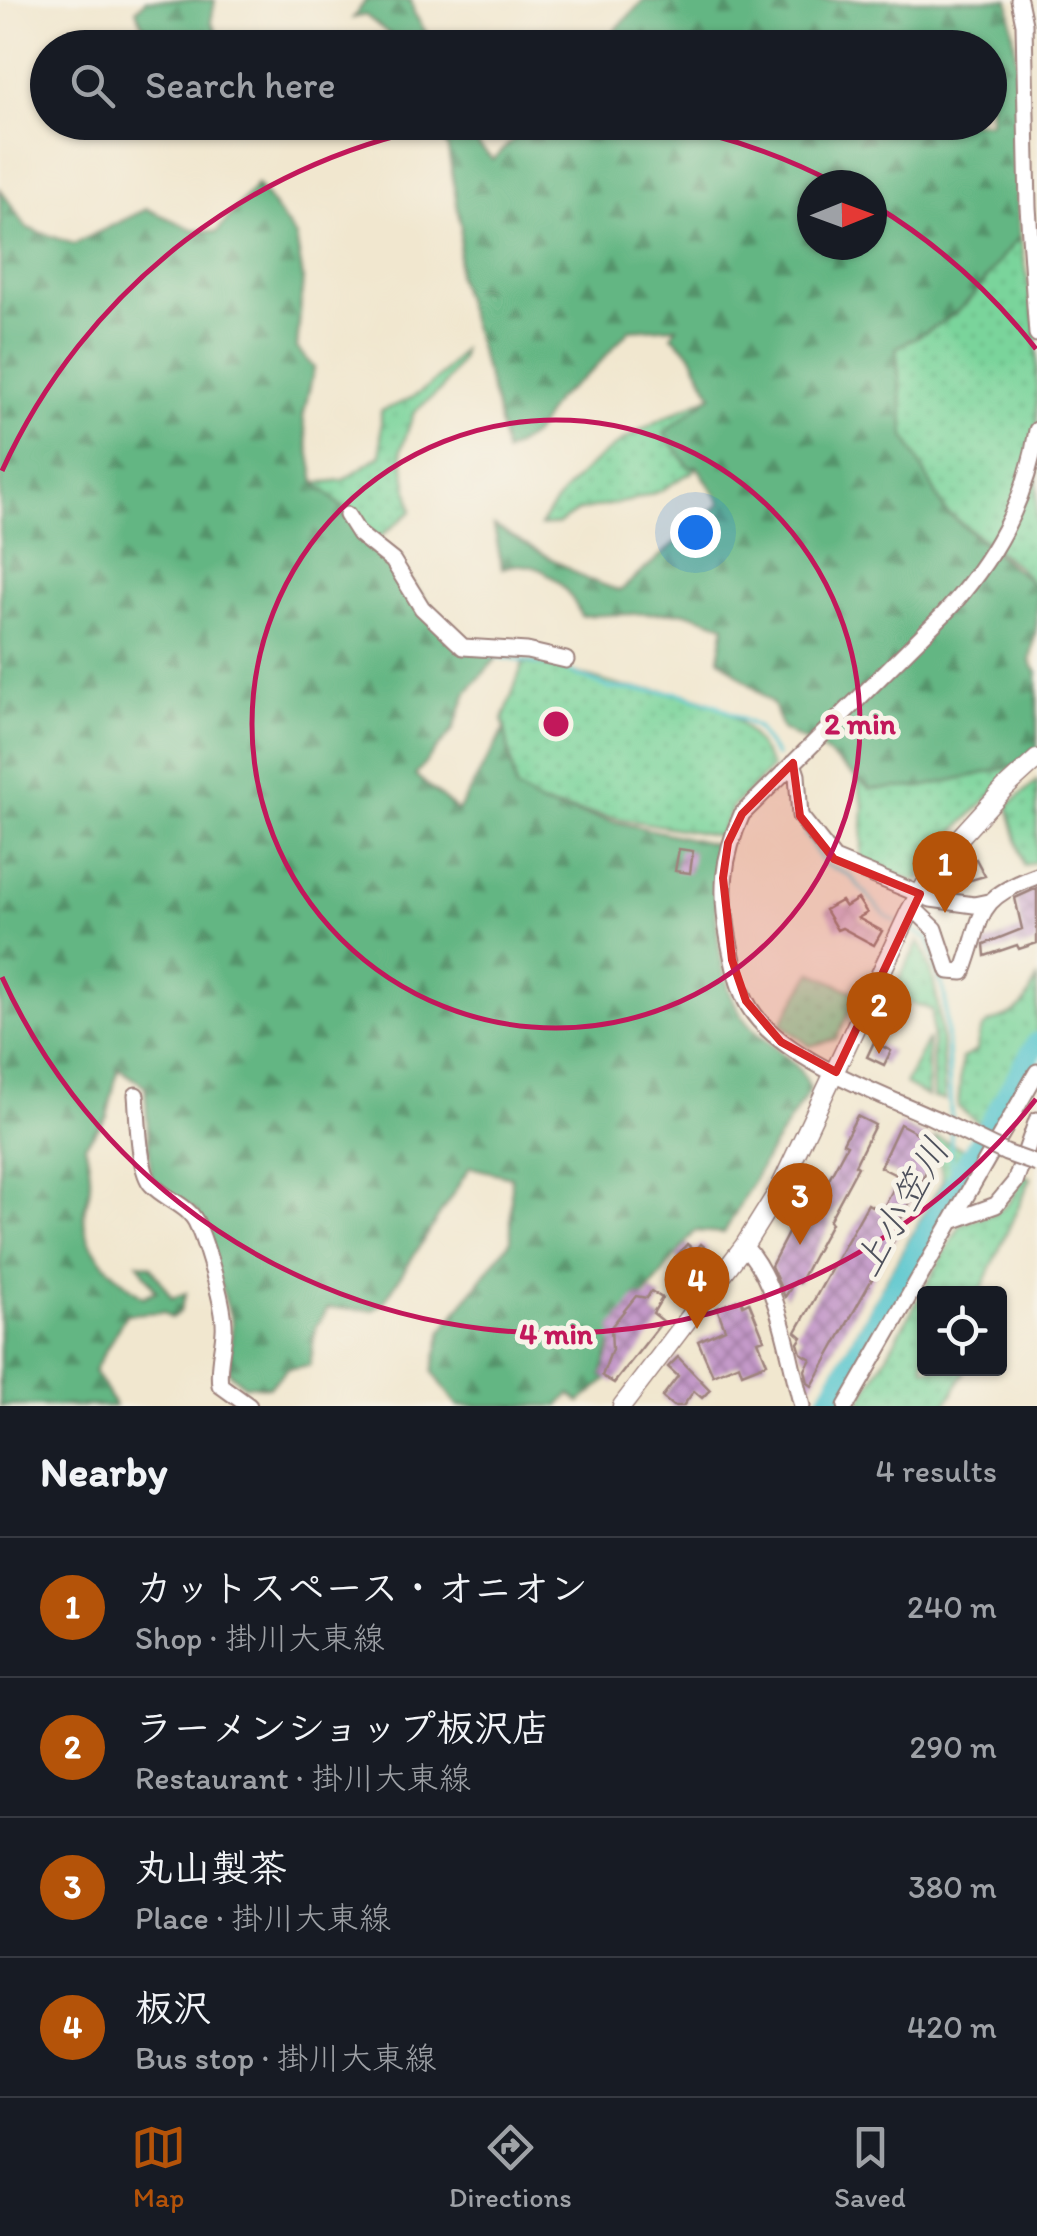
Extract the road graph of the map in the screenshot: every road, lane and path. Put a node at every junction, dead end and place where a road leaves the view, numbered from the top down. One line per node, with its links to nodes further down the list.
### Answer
1 (1019, 0): 2 (street)
2 (1032, 208): 3 (street)
3 (1037, 334)
4 (1037, 430): 8 (street)
5 (347, 516): 6 (street)
6 (566, 660)
7 (1037, 758): 11 (main road)
8 (792, 763): 11 (street); 12 (street)
9 (1037, 876): 10 (street)
10 (988, 902): 11 (street); 11 (street)
11 (914, 904): 12 (main road)
12 (836, 1072): 16 (street, bridge); 18 (main road)
13 (1037, 1072): 17 (street)
14 (136, 1094): 19 (street)
15 (1037, 1120): 17 (street)
16 (1037, 1164)
17 (952, 1221): 22 (street)
18 (744, 1246): 20 (main road); 21 (street)
19 (250, 1406)
20 (622, 1406)
21 (802, 1406)
22 (846, 1406)

